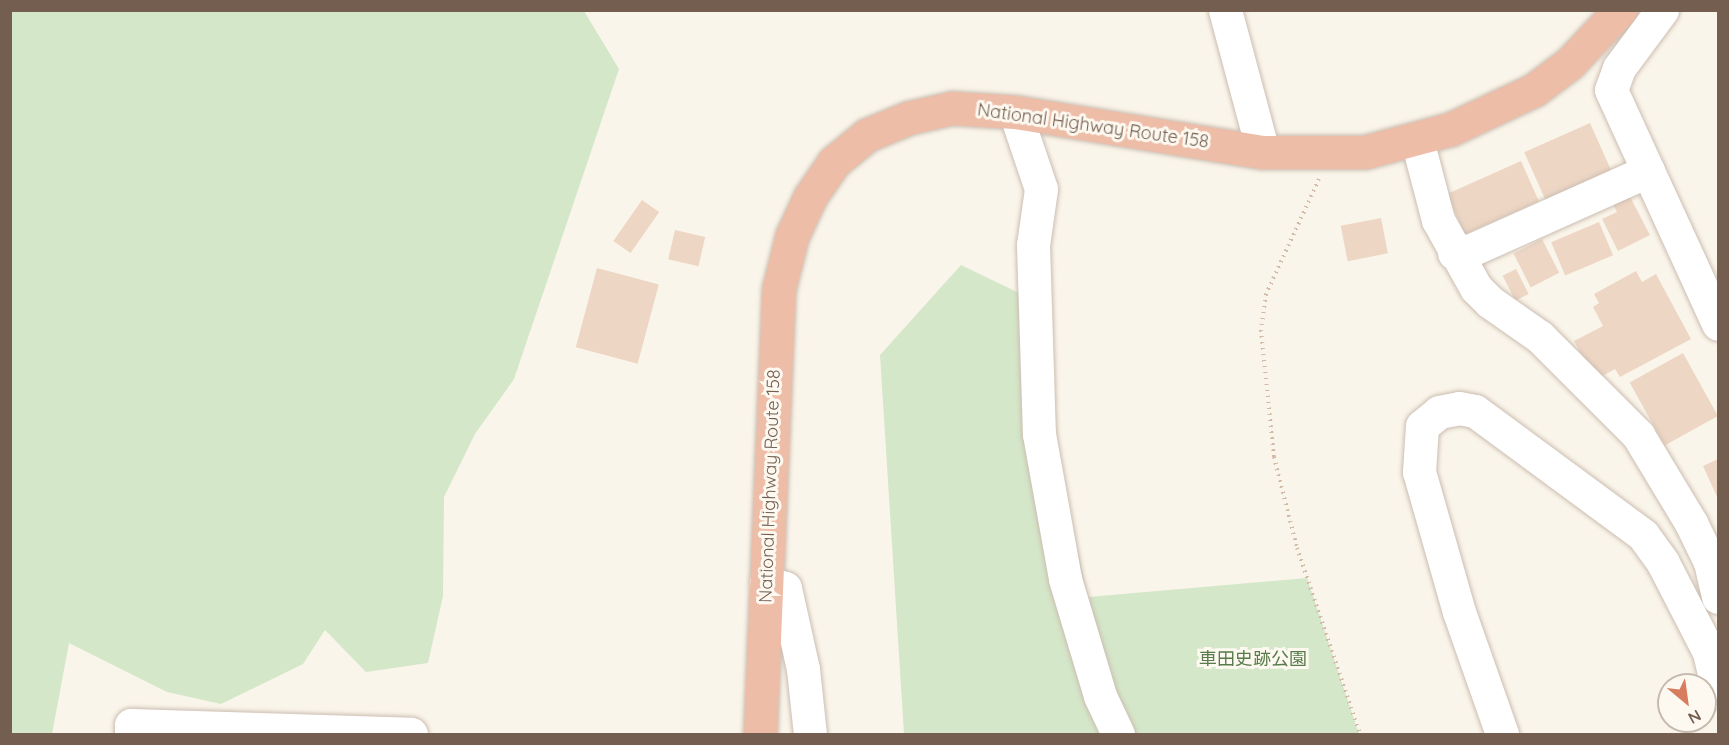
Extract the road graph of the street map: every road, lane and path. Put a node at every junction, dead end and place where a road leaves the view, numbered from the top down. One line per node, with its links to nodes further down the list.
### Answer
1 (1225, 10): 6 (street)
2 (1620, 10): 5 (highway, National Highway Route 158)
3 (1662, 10): 8 (street)
4 (1015, 112): 6 (highway, National Highway Route 158); 11 (highway, National Highway Route 158); 20 (street)
5 (1418, 140): 7 (highway, National Highway Route 158); 9 (street)
6 (1263, 152): 7 (highway, National Highway Route 158)
7 (1330, 154): 21 (path)
8 (1648, 171): 9 (street); 10 (street)
9 (1454, 253): 12 (street)
10 (1719, 324)
11 (766, 582): 18 (highway, National Highway Route 158); 19 (street)
12 (1719, 597)
13 (1714, 650): 14 (street); 22 (street)
14 (1719, 691)
15 (282, 734): 16 (street); 17 (street)
16 (131, 735)
17 (411, 735)
18 (760, 735)
19 (810, 735)
20 (1118, 735)
21 (1360, 735)
22 (1502, 735)

